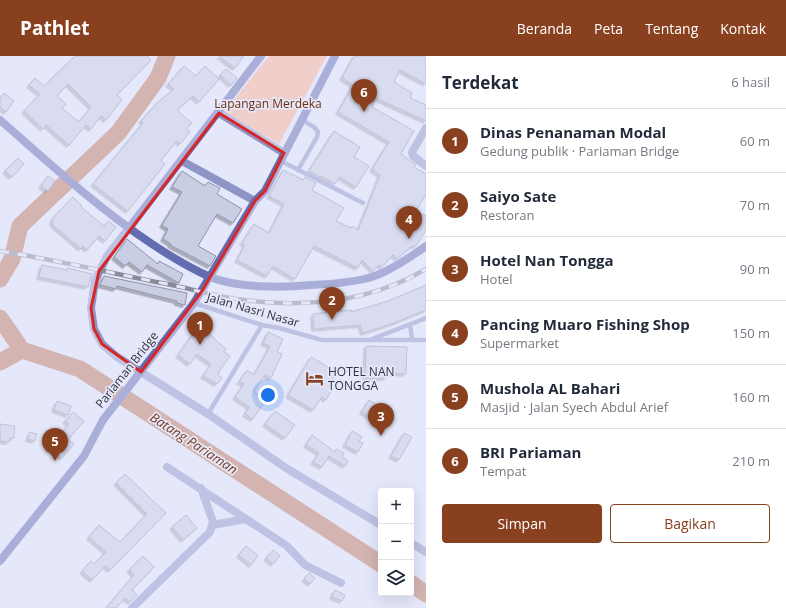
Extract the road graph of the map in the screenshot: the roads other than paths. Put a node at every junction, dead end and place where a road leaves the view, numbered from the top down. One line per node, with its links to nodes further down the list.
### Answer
1 (261, 56): 3 (street)
2 (335, 56): 5 (street, Pariaman Bridge)
3 (219, 113): 7 (street); 8 (street)
4 (0, 120): 13 (street)
5 (302, 120): 7 (street, Pariaman Bridge); 10 (lane)
6 (426, 128): 9 (street)
7 (282, 157): 10 (lane); 11 (street, Pariaman Bridge)
8 (182, 161): 11 (street); 13 (street)
9 (426, 166)
10 (298, 170): 12 (lane)
11 (255, 201): 15 (street, Pariaman Bridge)
12 (363, 203)
13 (129, 228): 15 (street); 23 (street)
14 (426, 246): 15 (street)
15 (211, 277): 16 (street, Pariaman Bridge)
16 (194, 303): 18 (lane, Jalan Nasri Nasar); 31 (street, Pariaman Bridge)
17 (426, 318): 19 (lane)
18 (262, 325): 22 (lane, Jalan Nasri Nasar); 23 (lane)
19 (410, 325): 20 (lane); 22 (lane)
20 (412, 339): 21 (lane, Jalan Nasri Nasar); 22 (lane, Jalan Nasri Nasar)
21 (426, 340)
22 (369, 341)
23 (208, 414): 27 (street)
24 (167, 467): 25 (street)
25 (201, 488): 26 (street); 28 (street)
26 (245, 519): 28 (street); 32 (street)
27 (379, 524)
28 (213, 525): 33 (street)
29 (414, 545): 30 (street)
30 (426, 552)
31 (0, 561)
32 (341, 583)
33 (132, 608)

